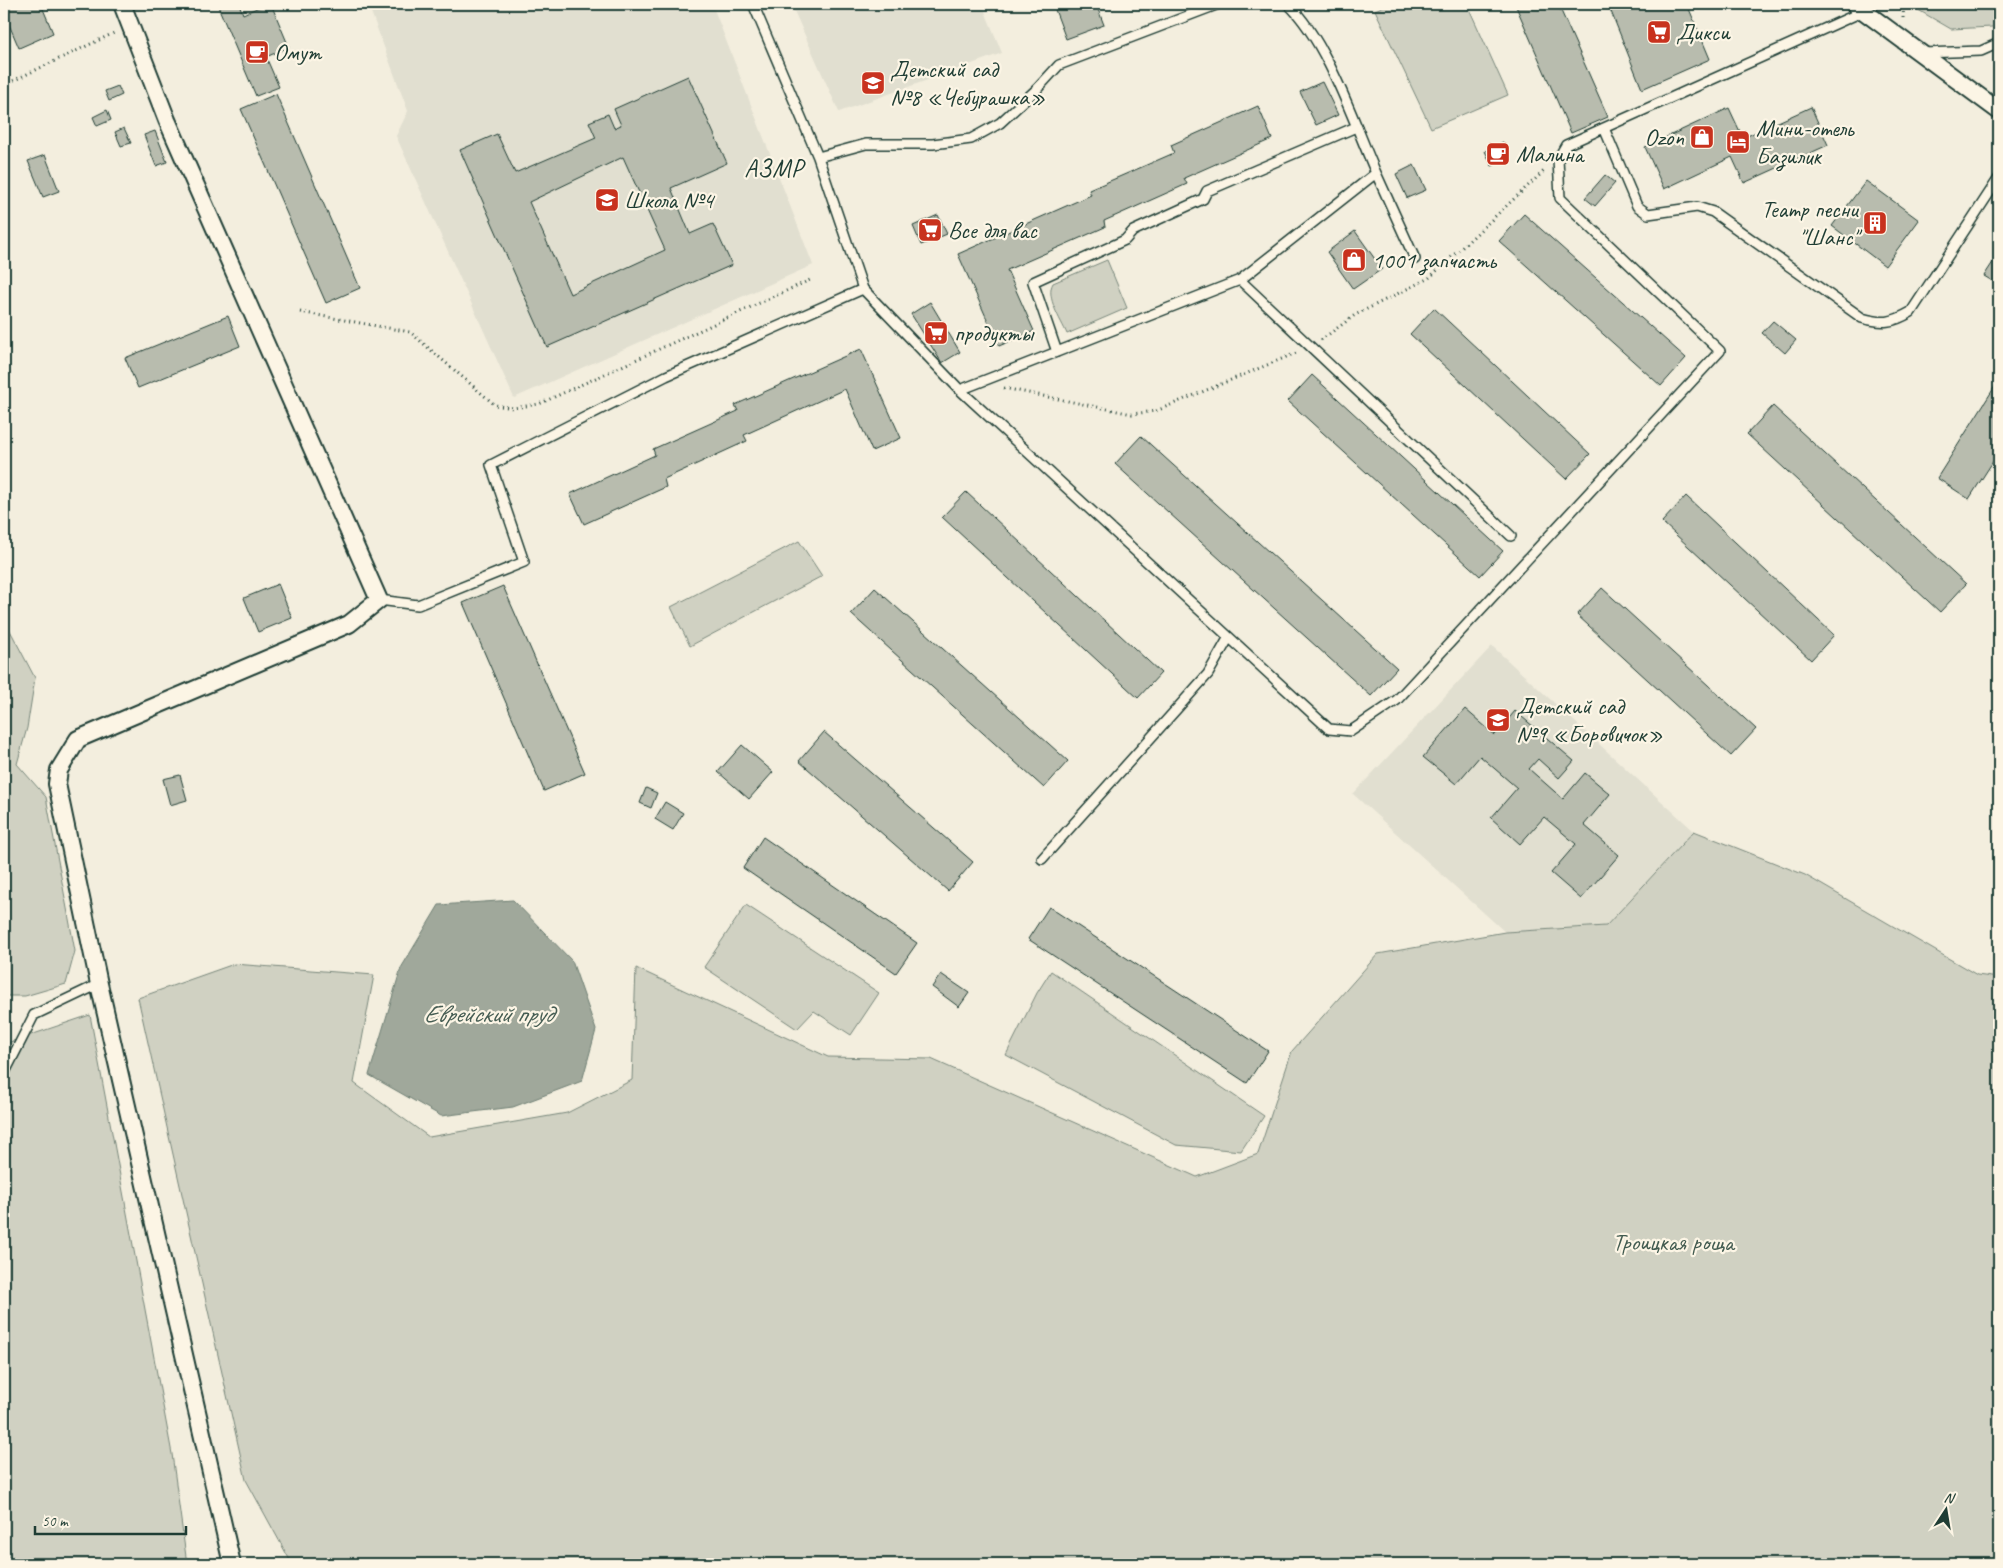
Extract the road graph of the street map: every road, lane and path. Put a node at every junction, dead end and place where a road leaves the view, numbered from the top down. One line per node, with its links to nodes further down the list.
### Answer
1 (122, 4): 6 (street)
2 (752, 4): 13 (lane)
3 (1219, 4): 13 (lane)
4 (1288, 4): 11 (lane)
5 (1859, 7): 8 (street); 12 (lane)
6 (130, 25): 9 (path); 27 (street)
7 (1999, 43): 8 (lane)
8 (1922, 52): 10 (street)
9 (4, 85)
10 (1999, 111)
11 (1356, 127): 15 (lane); 23 (lane)
12 (1604, 128): 14 (lane); 16 (lane)
13 (818, 157): 20 (lane)
14 (1558, 159): 22 (path); 28 (lane)
15 (1376, 174): 17 (lane); 19 (lane)
16 (1999, 178)
17 (1415, 259)
18 (810, 280): 21 (path)
19 (1240, 280): 22 (lane); 23 (lane)
20 (863, 289): 25 (lane); 27 (lane)
21 (300, 312)
22 (1311, 347): 24 (path); 26 (lane)
23 (1057, 352): 24 (lane)
24 (979, 383): 25 (lane)
25 (960, 390): 28 (lane)
26 (1511, 536)
27 (379, 600): 30 (street)
28 (1230, 637): 29 (lane)
29 (1042, 858)
30 (99, 984): 31 (lane); 32 (street)
31 (4, 1074)
32 (232, 1564)

